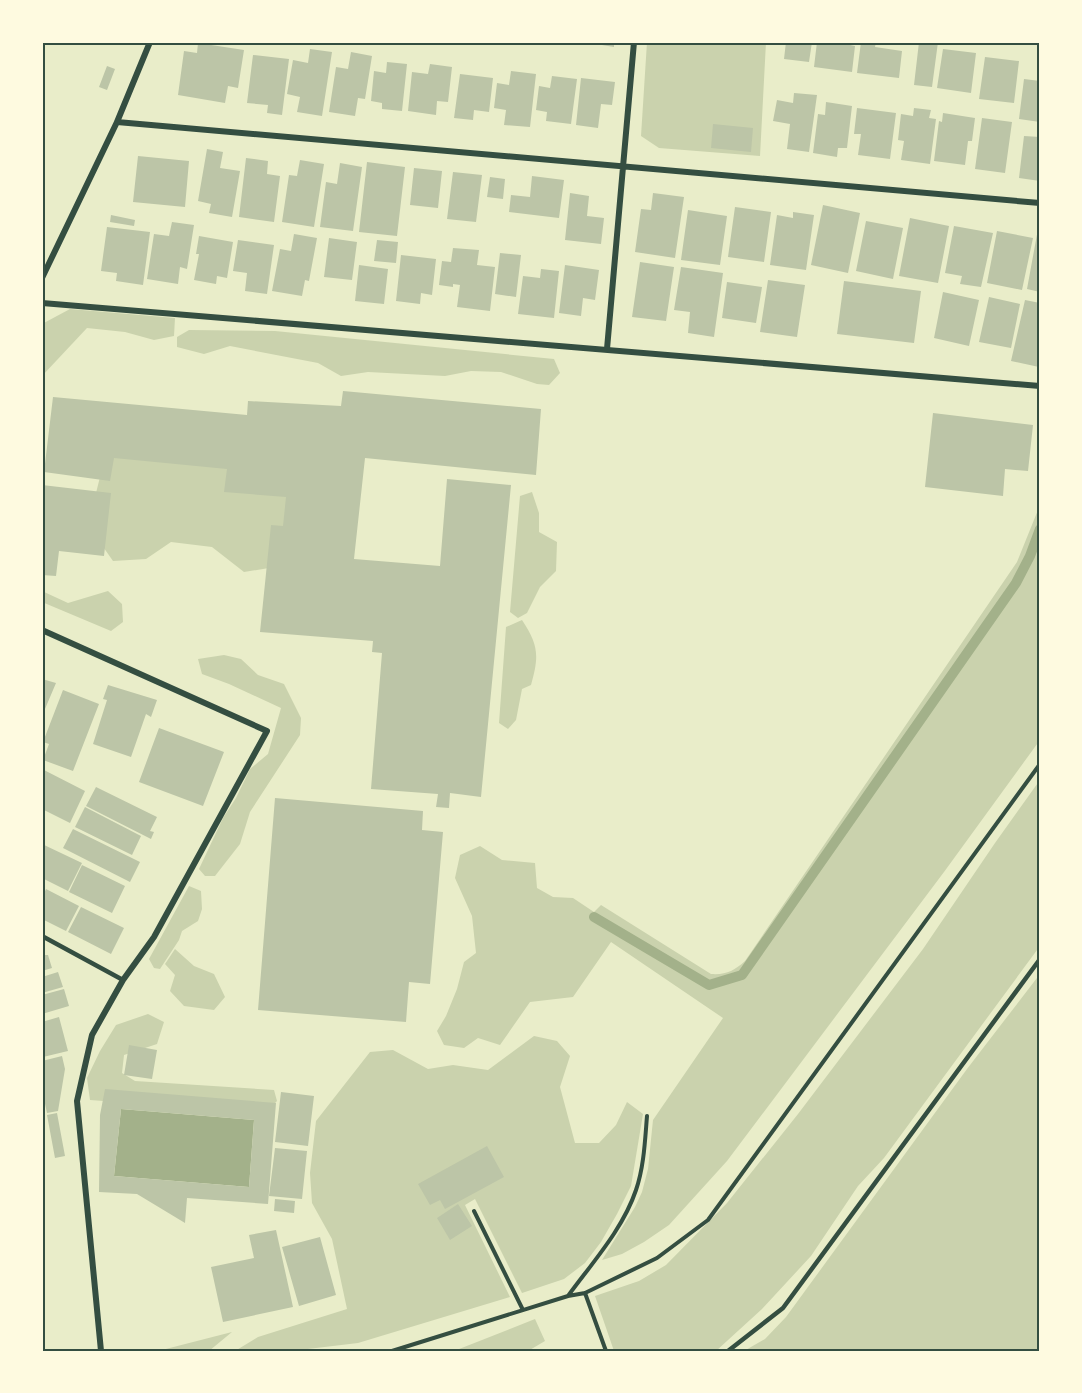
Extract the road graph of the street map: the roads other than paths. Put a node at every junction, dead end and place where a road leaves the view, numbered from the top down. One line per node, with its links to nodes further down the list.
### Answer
1 (150, 42): 3 (street)
2 (634, 42): 4 (street)
3 (117, 122): 4 (street); 6 (street)
4 (623, 166): 5 (street); 8 (street)
5 (1040, 203)
6 (42, 278)
7 (42, 303): 8 (street)
8 (607, 350): 9 (street)
9 (1040, 386)
10 (42, 630): 13 (street)
11 (42, 936): 13 (lane)
12 (1040, 959): 15 (lane)
13 (123, 980): 14 (street)
14 (101, 1351)
15 (728, 1351)

